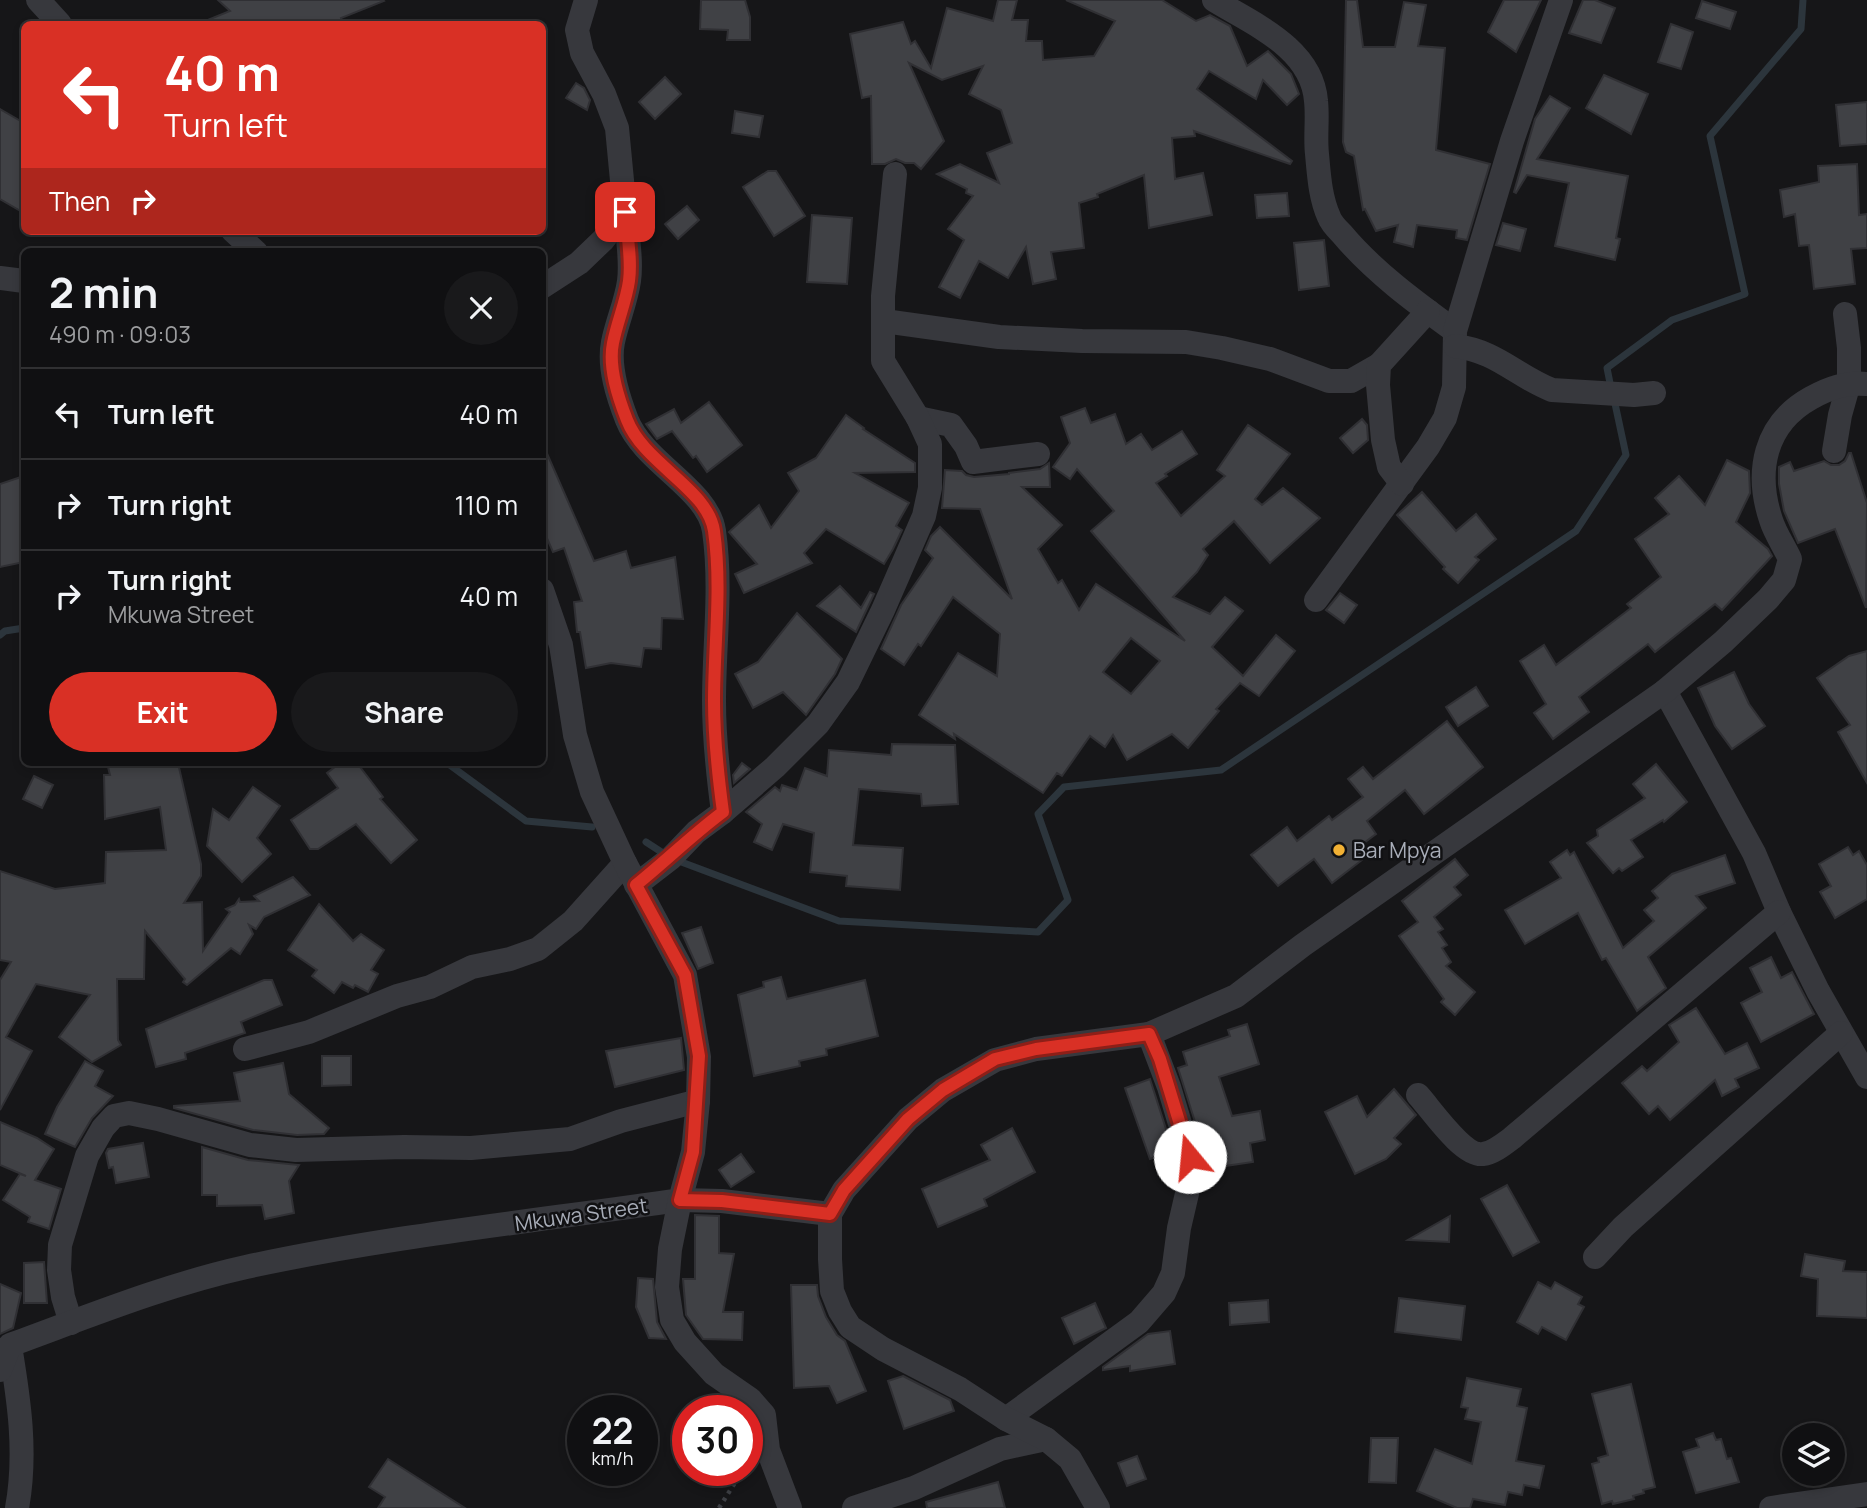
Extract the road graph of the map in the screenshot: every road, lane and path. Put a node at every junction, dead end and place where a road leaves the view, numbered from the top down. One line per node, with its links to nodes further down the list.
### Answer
1 (38, 0): 6 (street)
2 (586, 0): 8 (street)
3 (1214, 0): 5 (street)
4 (1561, 0): 17 (street)
5 (1240, 8): 14 (street)
6 (57, 21)
7 (895, 174): 16 (street)
8 (625, 212): 13 (street); 28 (street)
9 (237, 235): 10 (street)
10 (252, 248)
11 (0, 278): 12 (street)
12 (21, 281)
13 (546, 284)
14 (1428, 311): 17 (street); 18 (street)
15 (1845, 314): 19 (street)
16 (884, 321): 18 (street); 21 (street)
17 (1455, 338): 20 (street); 24 (street)
18 (1379, 365): 24 (street)
19 (1858, 384): 22 (street); 27 (street)
20 (1654, 393)
21 (918, 418): 23 (street); 28 (street)
22 (1834, 451)
23 (1038, 454)
24 (1402, 484): 25 (street)
25 (1316, 600)
26 (546, 602): 29 (street)
27 (1665, 691): 30 (street); 32 (street)
28 (723, 812): 29 (street)
29 (631, 874): 33 (street); 36 (street)
30 (1779, 912): 31 (street); 35 (street)
31 (1842, 1033): 34 (street); 39 (street)
32 (1149, 1034): 38 (street); 43 (street)
33 (245, 1049)
34 (1867, 1077)
35 (1419, 1095)
36 (698, 1101): 37 (street); 40 (street)
37 (680, 1200): 38 (street, Mkuwa Street); 40 (street, Mkuwa Street); 49 (street)
38 (830, 1214): 43 (street)
39 (1595, 1257)
40 (71, 1323): 41 (street, Mkuwa Street)
41 (5, 1344): 42 (street); 47 (street)
42 (0, 1370)
43 (1006, 1419): 44 (street)
44 (1046, 1438): 50 (street); 51 (street)
45 (733, 1486): 48 (path)
46 (1867, 1494): 52 (street)
47 (17, 1508)
48 (719, 1508)
49 (790, 1508)
50 (854, 1508)
51 (1098, 1508)
52 (1771, 1508)

